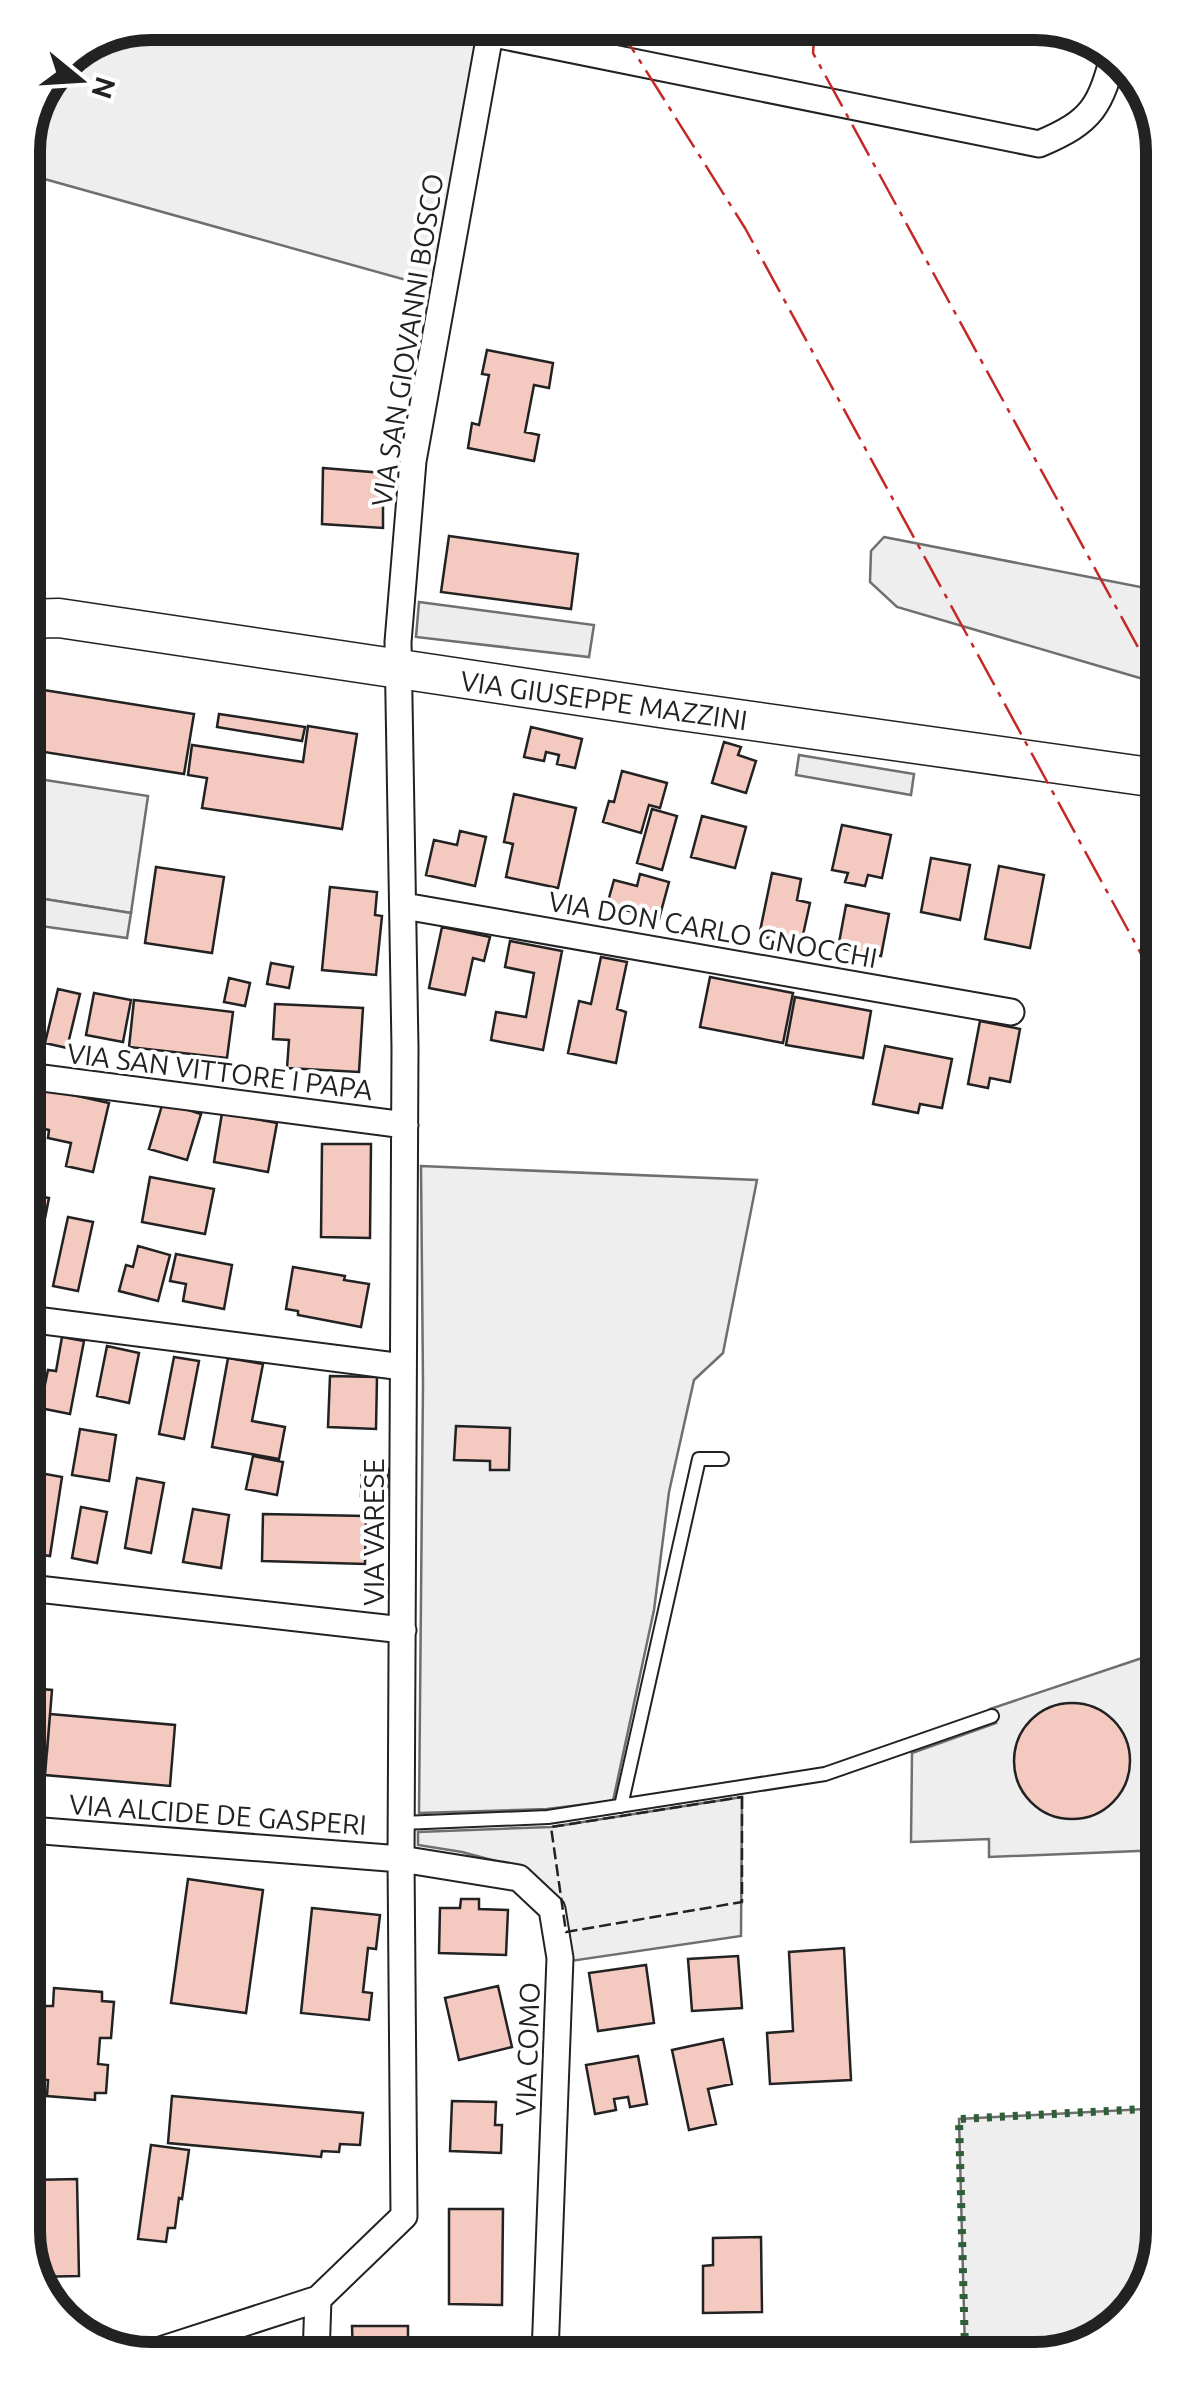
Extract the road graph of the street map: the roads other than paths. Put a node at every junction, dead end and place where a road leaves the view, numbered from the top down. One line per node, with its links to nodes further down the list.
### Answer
1 (489, 40): 5 (street, VIA SAN GIOVANNI BOSCO)
2 (548, 40): 3 (street)
3 (1110, 69)
4 (42, 618): 5 (street, VIA GIUSEPPE MAZZINI)
5 (397, 669): 6 (street, VIA GIUSEPPE MAZZINI); 7 (street, VIA VARESE)
6 (1146, 778)
7 (404, 906): 8 (street, VIA DON CARLO GNOCCHI); 10 (street, VIA VARESE)
8 (1011, 1012)
9 (40, 1078): 10 (street, VIA SAN VITTORE I PAPA)
10 (405, 1125): 12 (street, VIA VARESE)
11 (40, 1321): 12 (street)
12 (403, 1368): 15 (street, VIA VARESE)
13 (722, 1459): 17 (lane)
14 (40, 1589): 15 (street)
15 (403, 1630): 18 (street, VIA VARESE)
16 (992, 1716): 17 (lane)
17 (620, 1806): 18 (lane)
18 (402, 1823): 20 (street, VIA VARESE)
19 (40, 1831): 20 (street, VIA ALCIDE DE GASPERI)
20 (402, 1859): 21 (street, VIA VARESE); 24 (street, VIA COMO)
21 (318, 2299): 22 (street); 23 (street)
22 (185, 2342)
23 (317, 2342)
24 (545, 2342)

